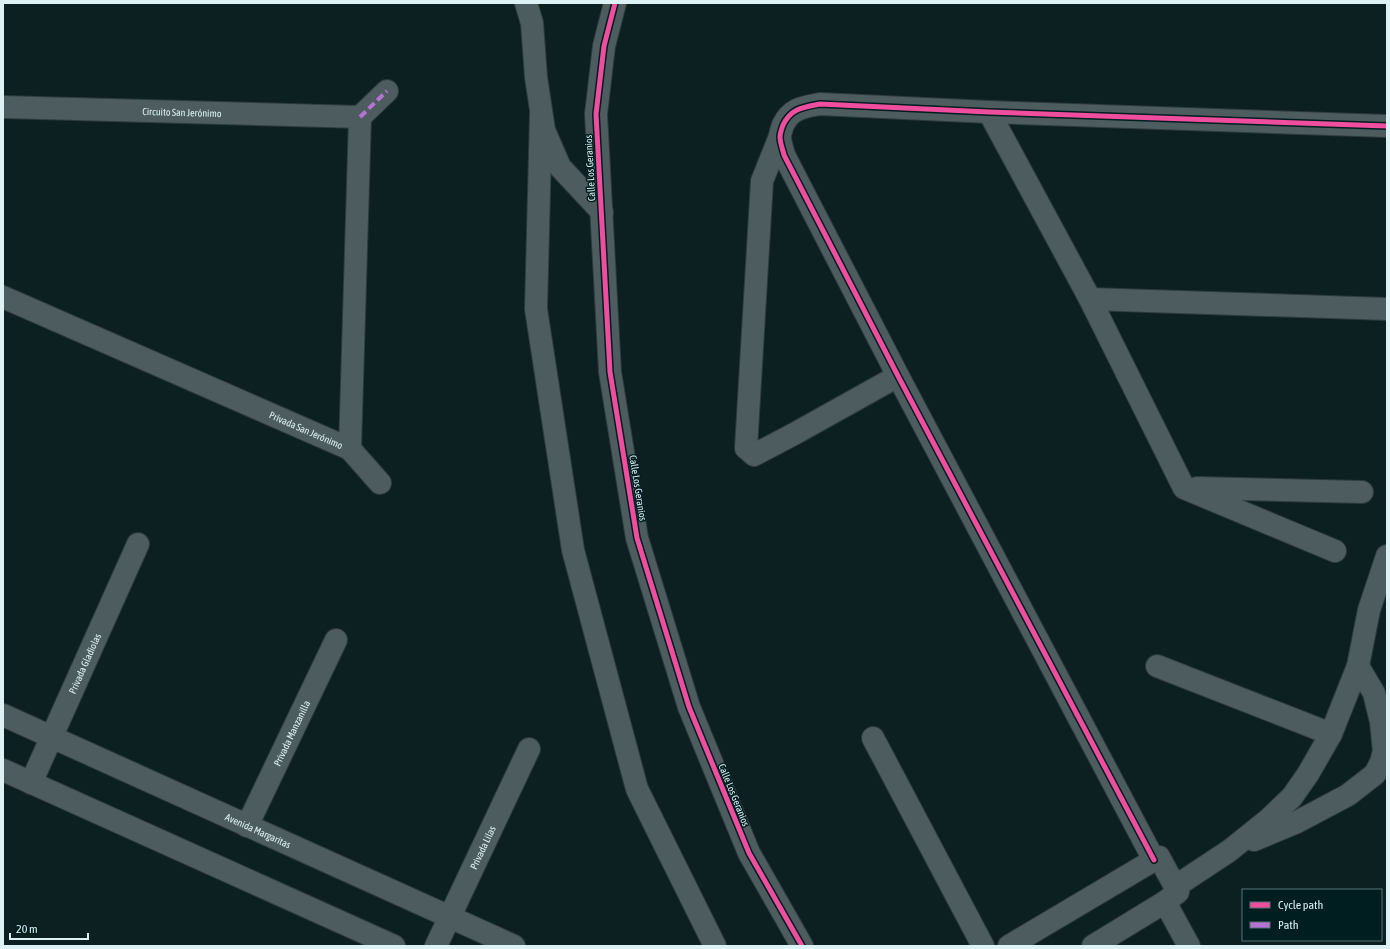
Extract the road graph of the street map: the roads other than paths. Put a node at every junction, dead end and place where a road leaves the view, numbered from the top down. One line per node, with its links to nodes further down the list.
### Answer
1 (526, 3): 6 (street)
2 (615, 3): 10 (street, Calle Los Geranios)
3 (387, 91): 7 (street)
4 (3, 107): 7 (street, Circuito San Jerónimo)
5 (989, 112): 8 (street); 9 (street); 12 (street)
6 (541, 114): 10 (street); 40 (street)
7 (360, 117): 15 (street, Privada San Jerónimo)
8 (1387, 126)
9 (780, 136): 14 (street); 14 (street)
10 (602, 212): 41 (street, Calle Los Geranios)
11 (3, 298): 15 (street, Privada San Jerónimo)
12 (1090, 299): 13 (street); 17 (street)
13 (1387, 310)
14 (898, 376): 34 (street)
15 (350, 449): 16 (street)
16 (380, 483)
17 (1184, 488): 18 (street); 20 (street)
18 (1362, 492)
19 (138, 544): 27 (street, Privada Gladiolas)
20 (1335, 551)
21 (1387, 556): 24 (street)
22 (336, 640): 32 (street, Privada Manzanilla)
23 (1157, 666): 26 (street)
24 (1358, 666): 26 (street); 33 (street)
25 (3, 715): 27 (street, Avenida Margaritas)
26 (1331, 734): 33 (street)
27 (51, 737): 31 (street, Privada Gladiolas); 32 (street, Avenida Margaritas)
28 (873, 738): 42 (street)
29 (529, 749): 36 (street, Privada Lilas)
30 (3, 770): 31 (street)
31 (31, 783): 37 (street)
32 (248, 826): 36 (street, Avenida Margaritas)
33 (1229, 851): 35 (street)
34 (1154, 860): 35 (street); 43 (street)
35 (1170, 894): 44 (street); 45 (street)
36 (450, 917): 38 (street, Privada Lilas); 39 (street, Avenida Margaritas)
37 (394, 946)
38 (436, 946)
39 (514, 946)
40 (715, 946)
41 (802, 946)
42 (983, 946)
43 (1009, 946)
44 (1092, 946)
45 (1189, 946)

